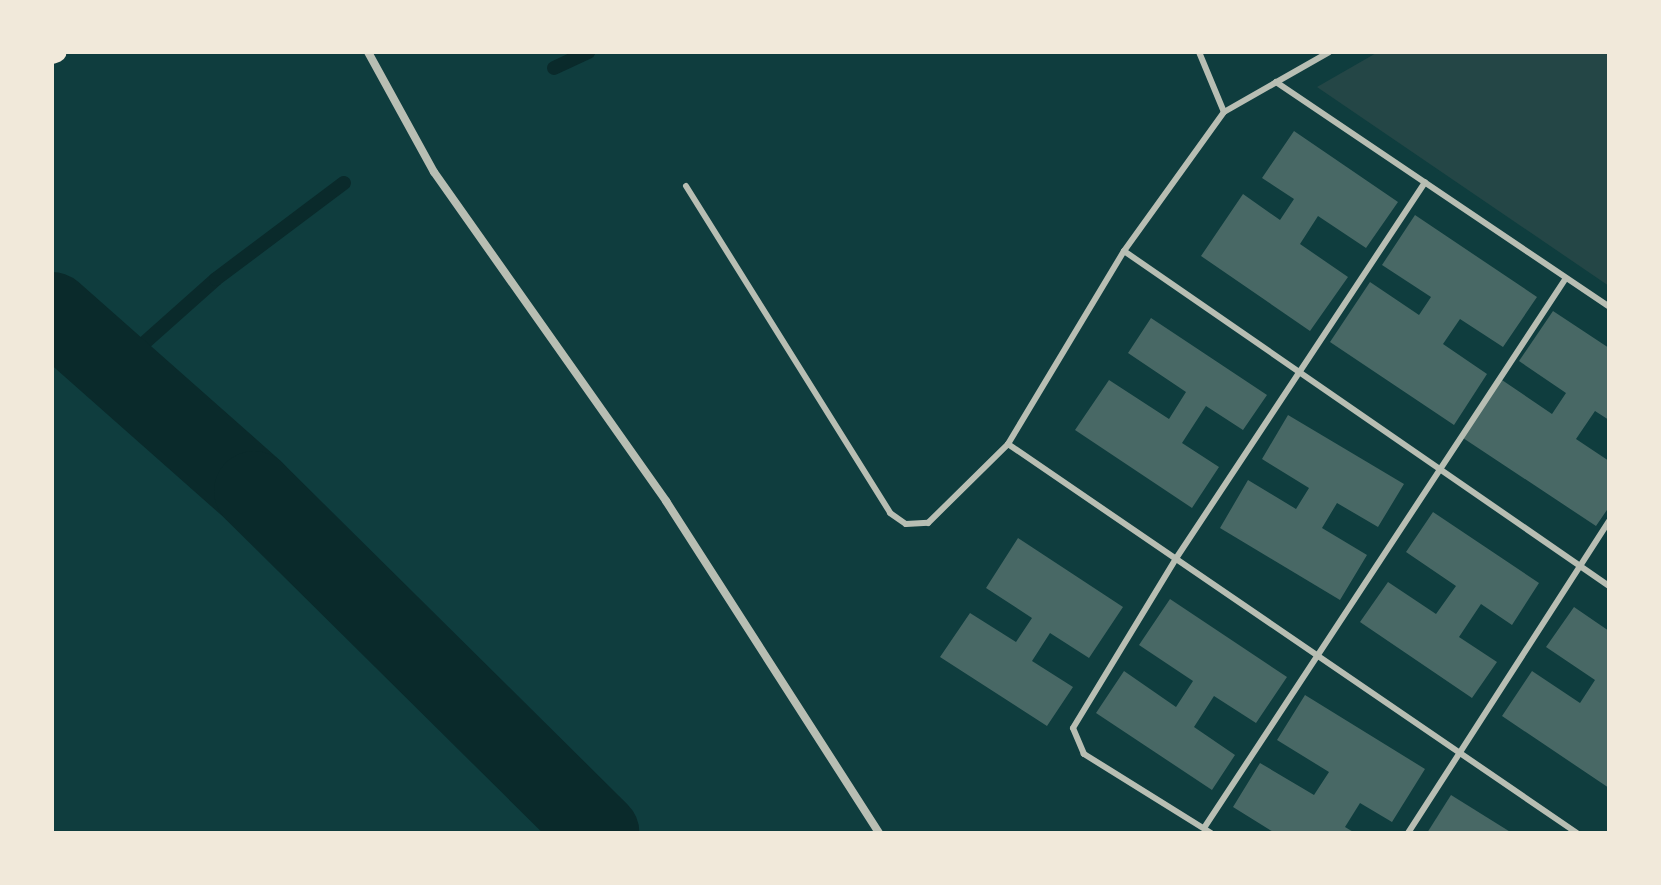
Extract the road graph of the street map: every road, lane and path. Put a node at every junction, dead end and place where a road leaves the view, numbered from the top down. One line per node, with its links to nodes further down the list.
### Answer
1 (368, 52): 21 (street)
2 (1199, 52): 5 (lane)
3 (1329, 52): 4 (lane)
4 (1276, 82): 5 (lane); 6 (lane)
5 (1224, 112): 8 (lane)
6 (1425, 182): 9 (lane); 11 (lane)
7 (686, 186): 12 (lane)
8 (1124, 251): 11 (lane); 12 (lane)
9 (1566, 278): 10 (lane); 13 (lane)
10 (1609, 307)
11 (1296, 372): 13 (lane); 15 (lane)
12 (1008, 444): 15 (lane)
13 (1436, 468): 16 (lane); 18 (lane)
14 (1609, 521): 16 (lane)
15 (1175, 560): 18 (lane); 20 (lane)
16 (1580, 566): 17 (lane); 19 (lane)
17 (1609, 586)
18 (1318, 657): 19 (lane); 20 (lane)
19 (1455, 750): 22 (lane); 23 (lane)
20 (1208, 831)
21 (879, 833)
22 (1408, 833)
23 (1577, 833)

